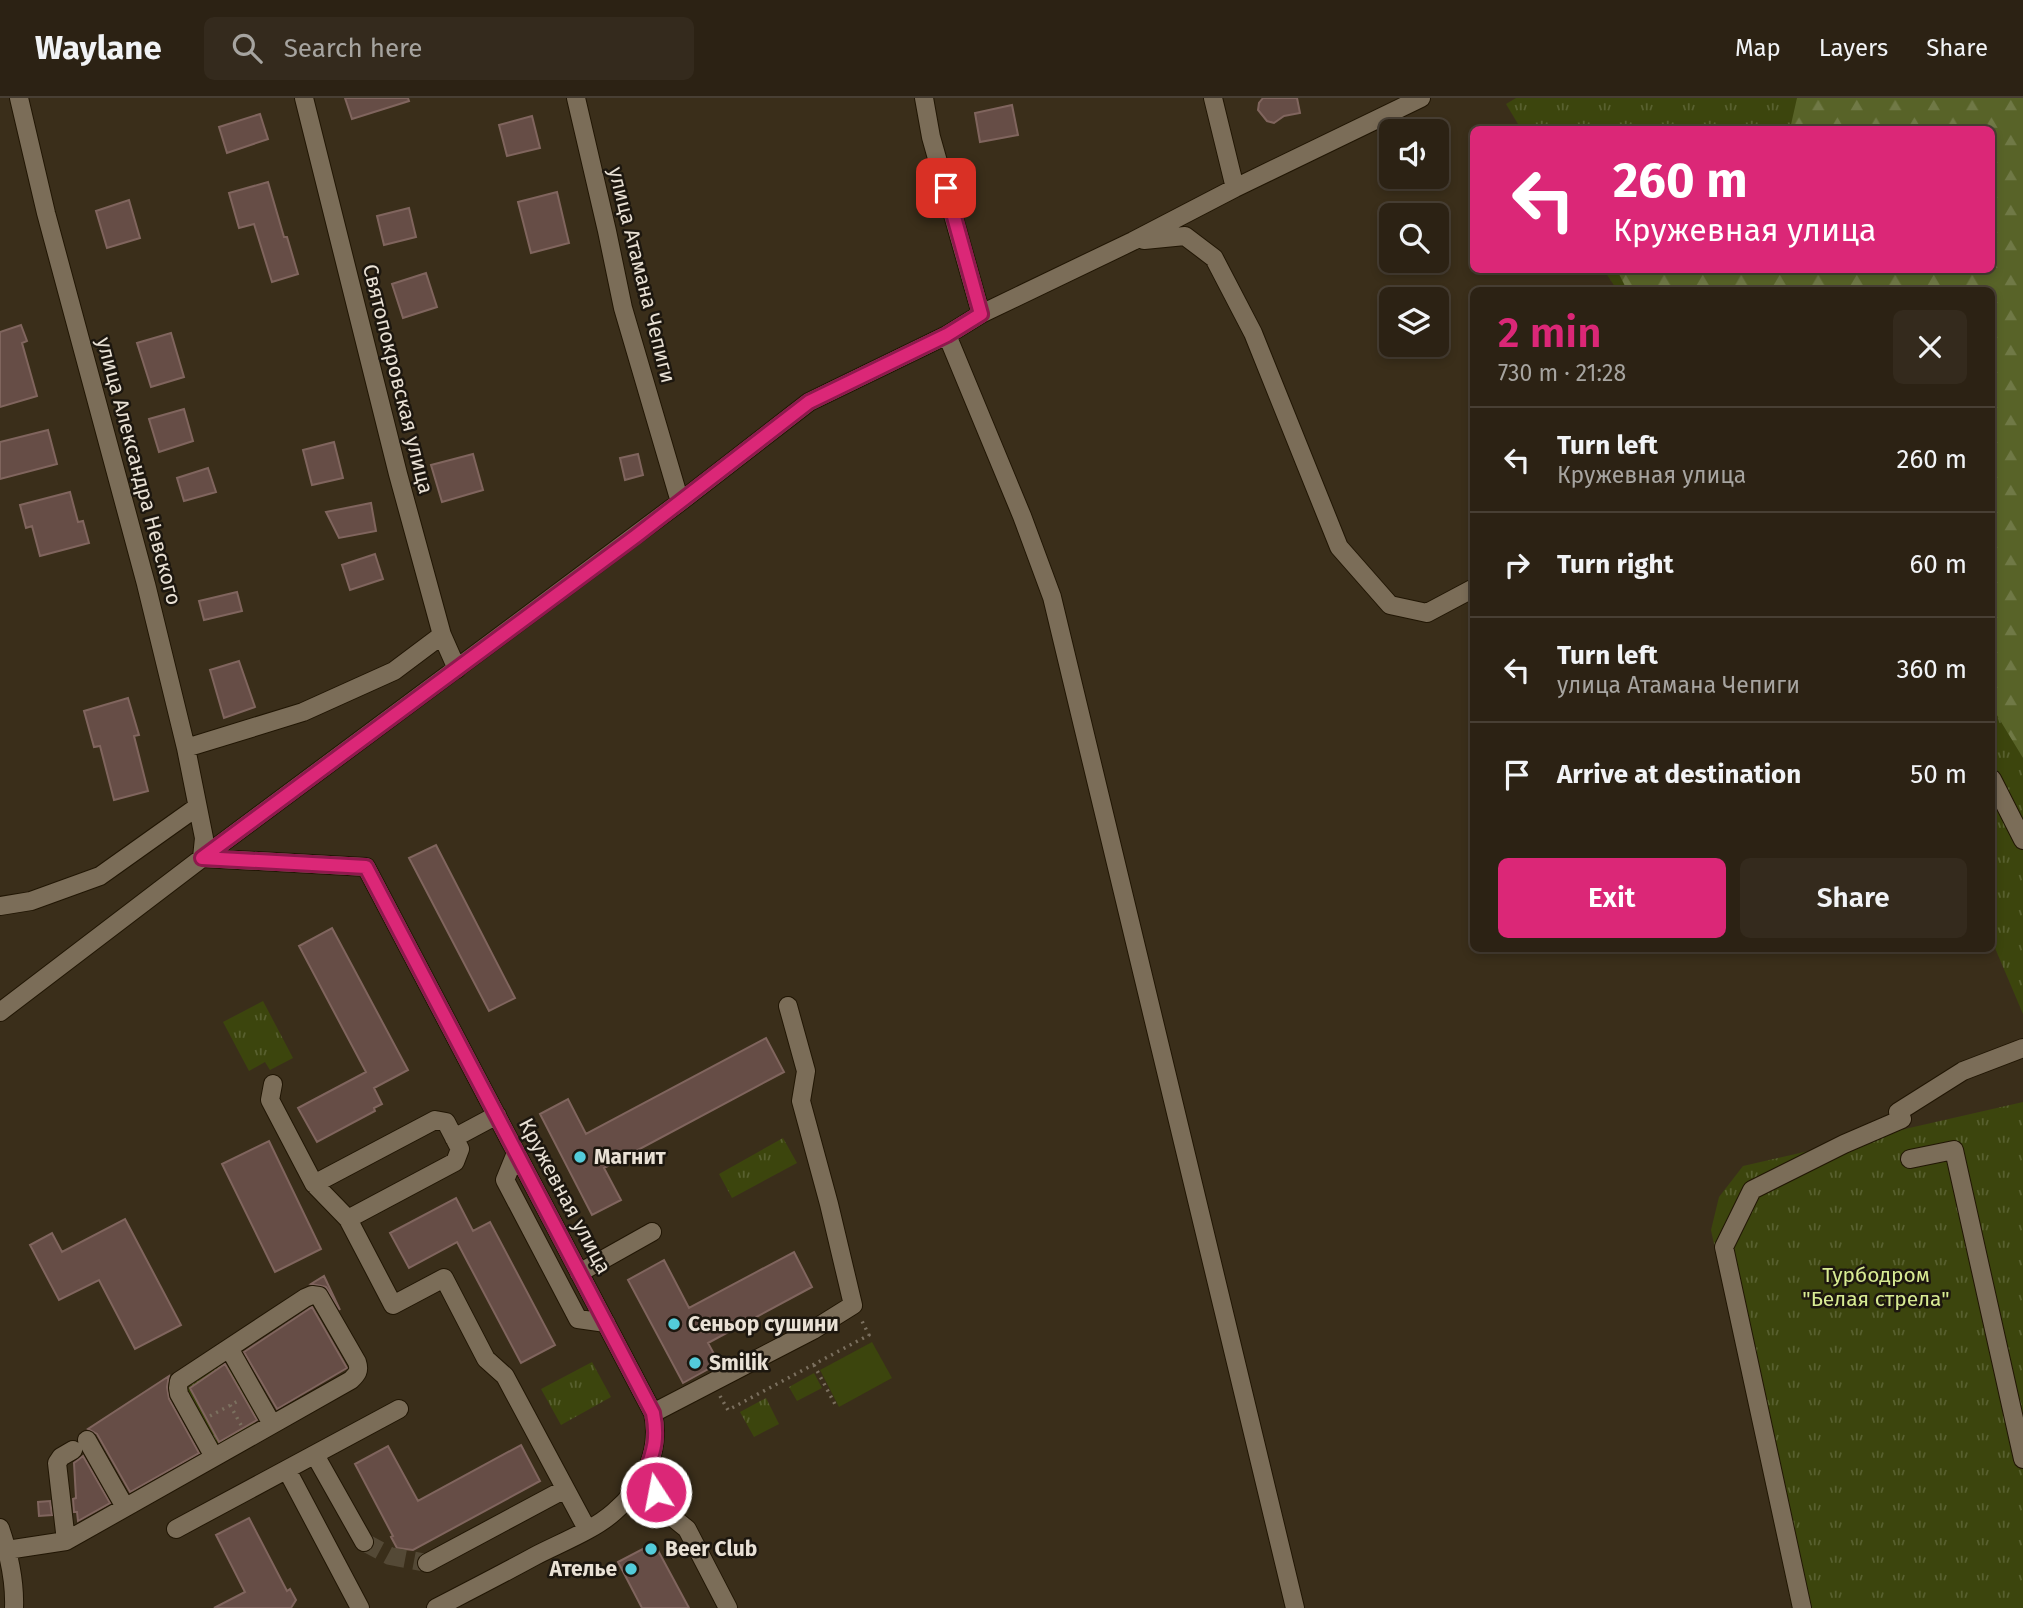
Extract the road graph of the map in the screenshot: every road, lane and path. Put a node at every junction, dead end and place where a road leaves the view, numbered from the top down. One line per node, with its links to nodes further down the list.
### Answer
1 (19, 98): 15 (street, улица Александра Невского)
2 (304, 98): 13 (street, Святопокровская улица)
3 (576, 98): 11 (street, улица Атамана Чепиги)
4 (924, 98): 9 (street)
5 (1213, 98): 7 (street)
6 (1421, 98): 7 (street)
7 (1235, 188): 8 (street)
8 (1133, 241): 9 (street); 12 (street)
9 (981, 314): 10 (street)
10 (947, 335): 11 (street); 62 (street)
11 (680, 502): 14 (street)
12 (1470, 590)
13 (442, 635): 14 (street, Святопокровская улица); 15 (street)
14 (457, 669): 19 (street)
15 (186, 748): 17 (street, улица Александра Невского)
16 (1995, 785): 18 (street)
17 (197, 807): 19 (street, улица Александра Невского); 20 (street)
18 (2023, 840)
19 (202, 858): 22 (street); 25 (street, Кружевная улица)
20 (0, 906)
21 (788, 1006): 33 (street)
22 (0, 1012)
23 (2023, 1048): 63 (street)
24 (273, 1084): 29 (street)
25 (497, 1115): 26 (street); 27 (street, Кружевная улица)
26 (454, 1138): 29 (street); 30 (street)
27 (516, 1153): 32 (street, Кружевная улица); 34 (street)
28 (1910, 1159): 46 (street)
29 (314, 1184): 30 (street)
30 (348, 1219): 49 (street)
31 (652, 1232): 32 (street)
32 (579, 1273): 34 (street, Кружевная улица)
33 (853, 1305): 36 (path); 41 (street)
34 (606, 1323): 41 (street, Кружевная улица)
35 (229, 1348): 38 (street); 42 (street); 43 (street)
36 (814, 1365): 37 (path); 39 (path)
37 (718, 1391)
38 (254, 1392): 42 (path); 43 (street)
39 (837, 1408)
40 (399, 1409): 44 (street)
41 (653, 1413): 48 (street, Кружевная улица)
42 (196, 1424): 45 (street)
43 (272, 1424): 45 (street)
44 (315, 1455): 47 (street); 55 (street)
45 (214, 1457): 50 (street)
46 (2023, 1459)
47 (287, 1470): 52 (street); 59 (street)
48 (646, 1473): 53 (street, Кружевная улица); 61 (street)
49 (565, 1489): 53 (street); 57 (street)
50 (125, 1507): 54 (street); 54 (street)
51 (0, 1528): 56 (street)
52 (176, 1529)
53 (587, 1529): 60 (street, Кружевная улица)
54 (66, 1541): 56 (street)
55 (364, 1542)
56 (7, 1550): 58 (street)
57 (427, 1563)
58 (14, 1608)
59 (360, 1608)
60 (436, 1608)
61 (728, 1608)
62 (1295, 1608)
63 (1802, 1608)

